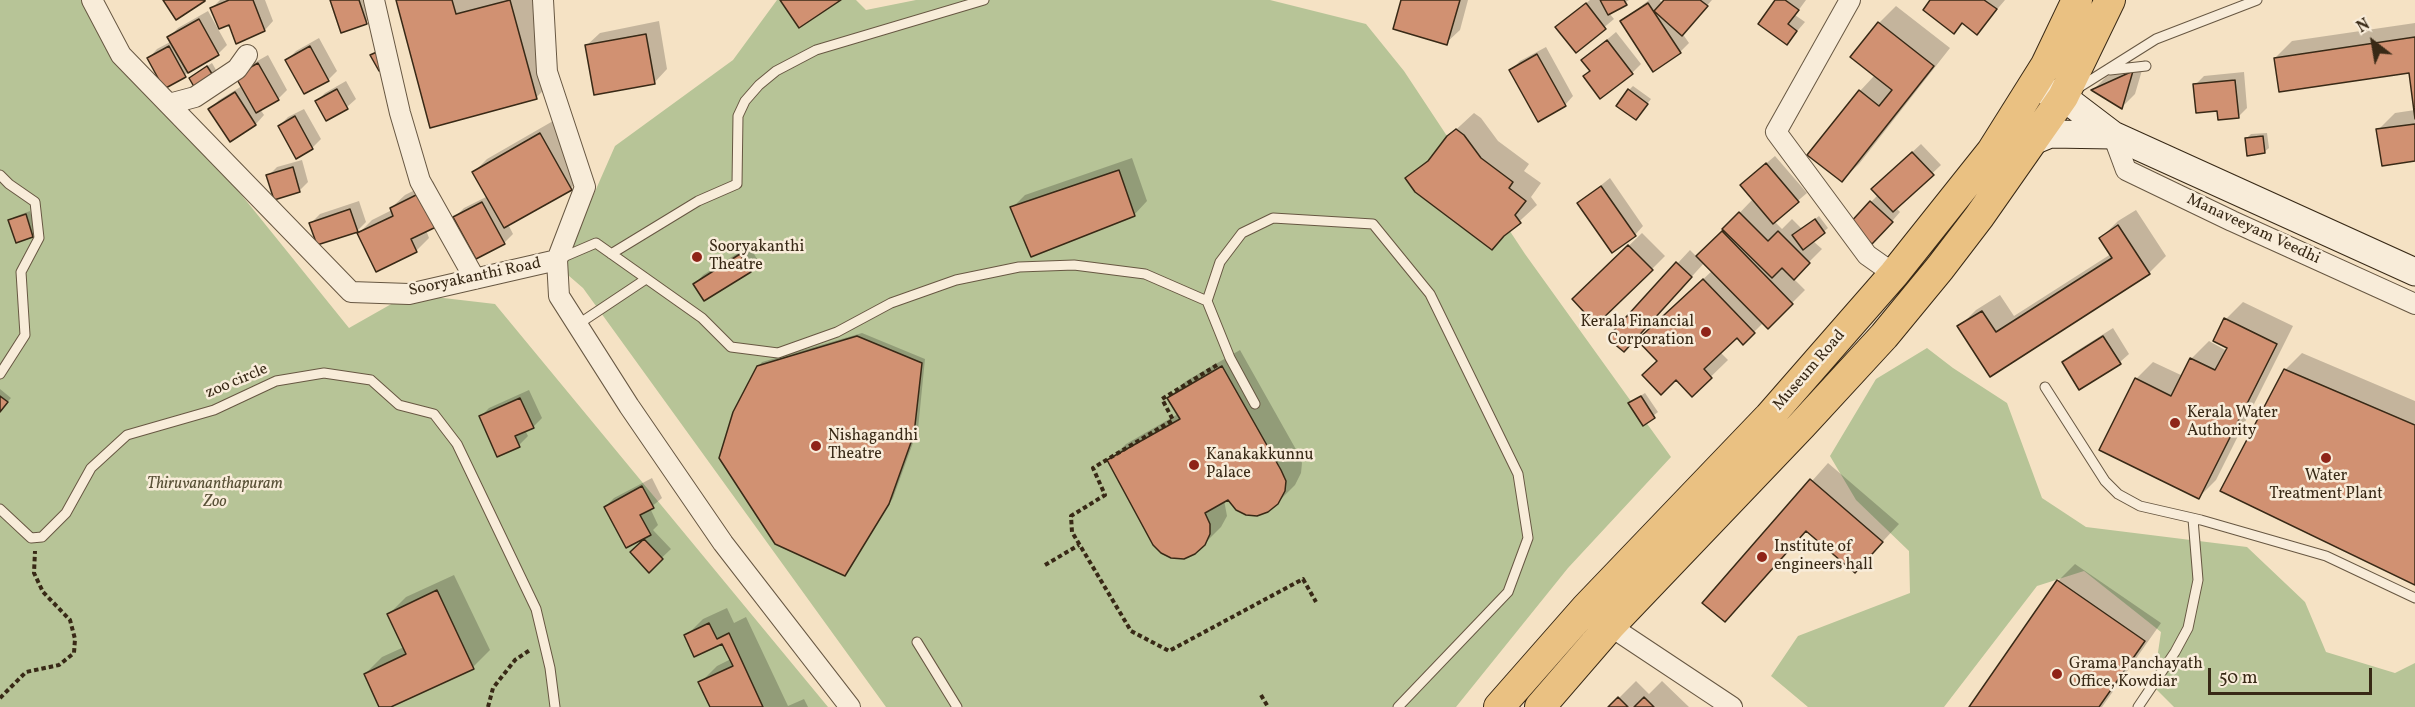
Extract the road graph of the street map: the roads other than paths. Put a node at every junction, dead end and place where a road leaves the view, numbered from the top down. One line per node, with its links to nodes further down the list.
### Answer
1 (92, 0): 14 (street, Sooryakanthi Road)
2 (374, 0): 22 (street)
3 (543, 0): 19 (street)
4 (984, 0): 18 (lane)
5 (1850, 0): 21 (street)
6 (2077, 0): 12 (main road, Museum Road)
7 (2109, 0): 13 (main road, Museum Road)
8 (2257, 0): 11 (lane)
9 (247, 55): 14 (street)
10 (2146, 66): 11 (lane)
11 (2108, 70): 13 (lane)
12 (2032, 87): 13 (main road, Manaveeyam Veedhi); 21 (main road, Museum Road)
13 (2063, 97): 15 (main road, Manaveeyam Veedhi); 16 (main road, Museum Road)
14 (169, 104): 22 (street, Sooryakanthi Road)
15 (2113, 135): 16 (main road); 20 (main road, Manaveeyam Veedhi); 25 (street, Manaveeyam Veedhi)
16 (2033, 141): 33 (main road, Museum Road)
17 (0, 175): 27 (lane)
18 (611, 254): 19 (lane); 23 (lane)
19 (558, 260): 22 (street, Sooryakanthi Road); 26 (street, Sooryakanthi Road)
20 (2415, 272)
21 (1894, 274): 39 (main road, Museum Road)
22 (475, 279)
23 (646, 279): 24 (lane); 26 (lane)
24 (1207, 301): 29 (lane); 38 (lane)
25 (2415, 304)
26 (577, 325): 36 (street, Sooryakanthi Road)
27 (0, 374)
28 (2045, 387): 31 (lane)
29 (1255, 404)
30 (0, 509): 35 (lane, zoo circle)
31 (2193, 519): 32 (lane); 42 (lane)
32 (2415, 598)
33 (1610, 626): 40 (main road, Museum Road); 41 (street)
34 (917, 642): 37 (lane)
35 (555, 707)
36 (850, 707)
37 (957, 707)
38 (1398, 707)
39 (1499, 707)
40 (1540, 707)
41 (1732, 707)
42 (2138, 707)

